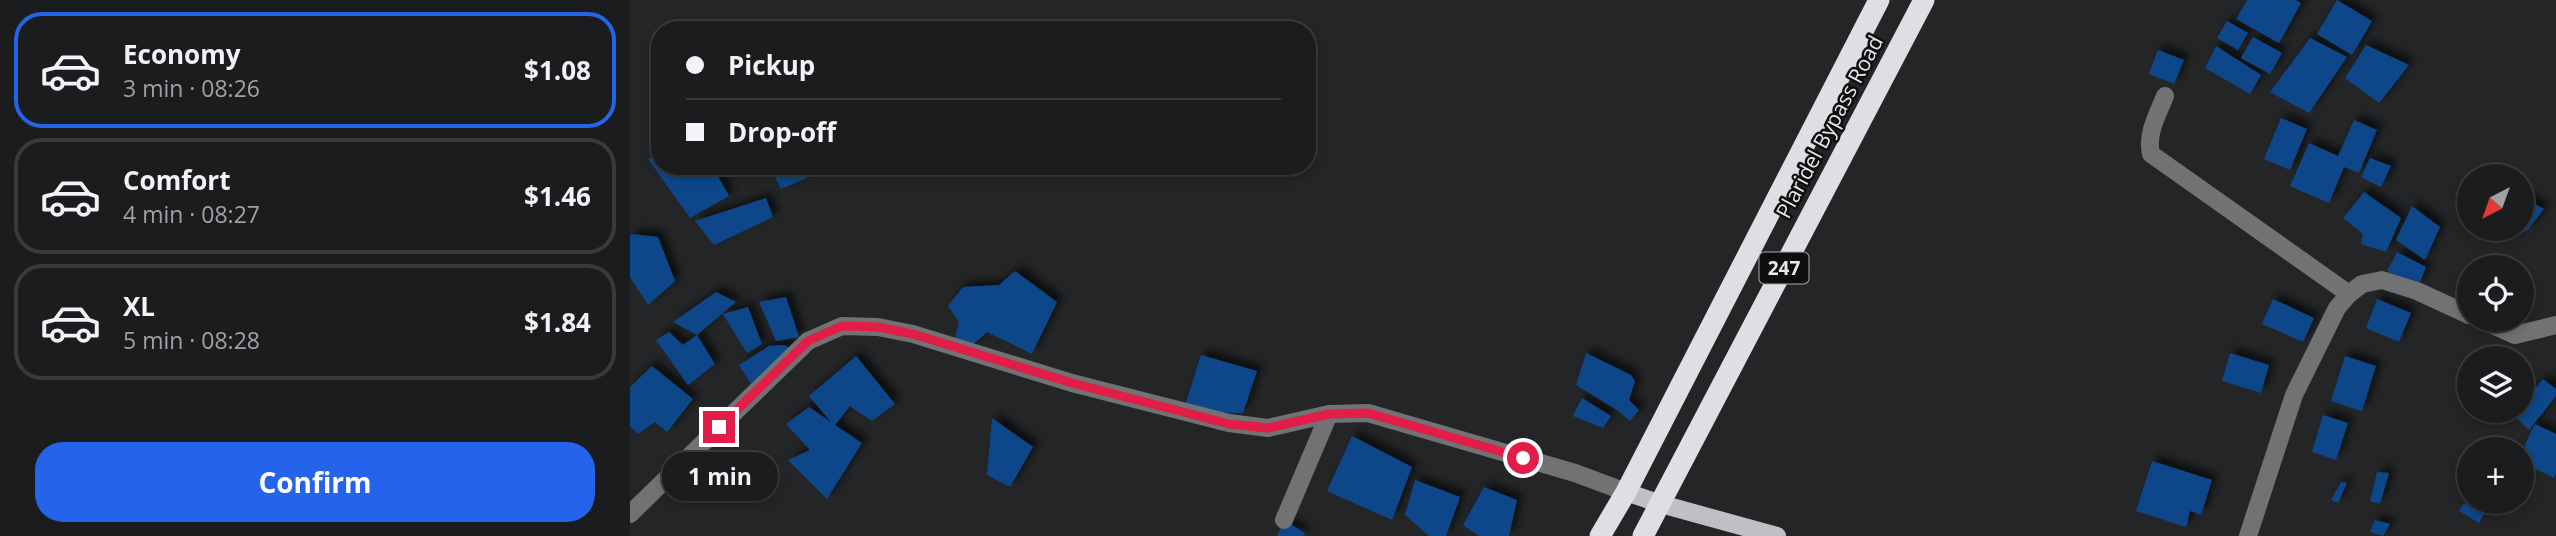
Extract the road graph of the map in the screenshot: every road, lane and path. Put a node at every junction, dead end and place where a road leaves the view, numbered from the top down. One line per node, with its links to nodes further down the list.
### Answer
1 (1879, 0): 11 (highway, Plaridel Bypass Road / 247)
2 (1923, 0): 12 (highway, Plaridel Bypass Road / 247)
3 (2165, 96): 4 (street)
4 (2349, 295): 5 (street); 18 (street)
5 (2457, 309)
6 (2556, 325): 7 (street)
7 (2534, 330)
8 (2508, 332): 9 (street)
9 (2527, 332)
10 (1329, 414): 11 (street); 13 (street); 14 (street)
11 (1626, 492): 12 (main road); 15 (highway, Plaridel Bypass Road / 247)
12 (1661, 504): 16 (highway, Plaridel Bypass Road / 247); 17 (main road)
13 (630, 514)
14 (1284, 520)
15 (1600, 536)
16 (1643, 536)
17 (1777, 536)
18 (2248, 536)

